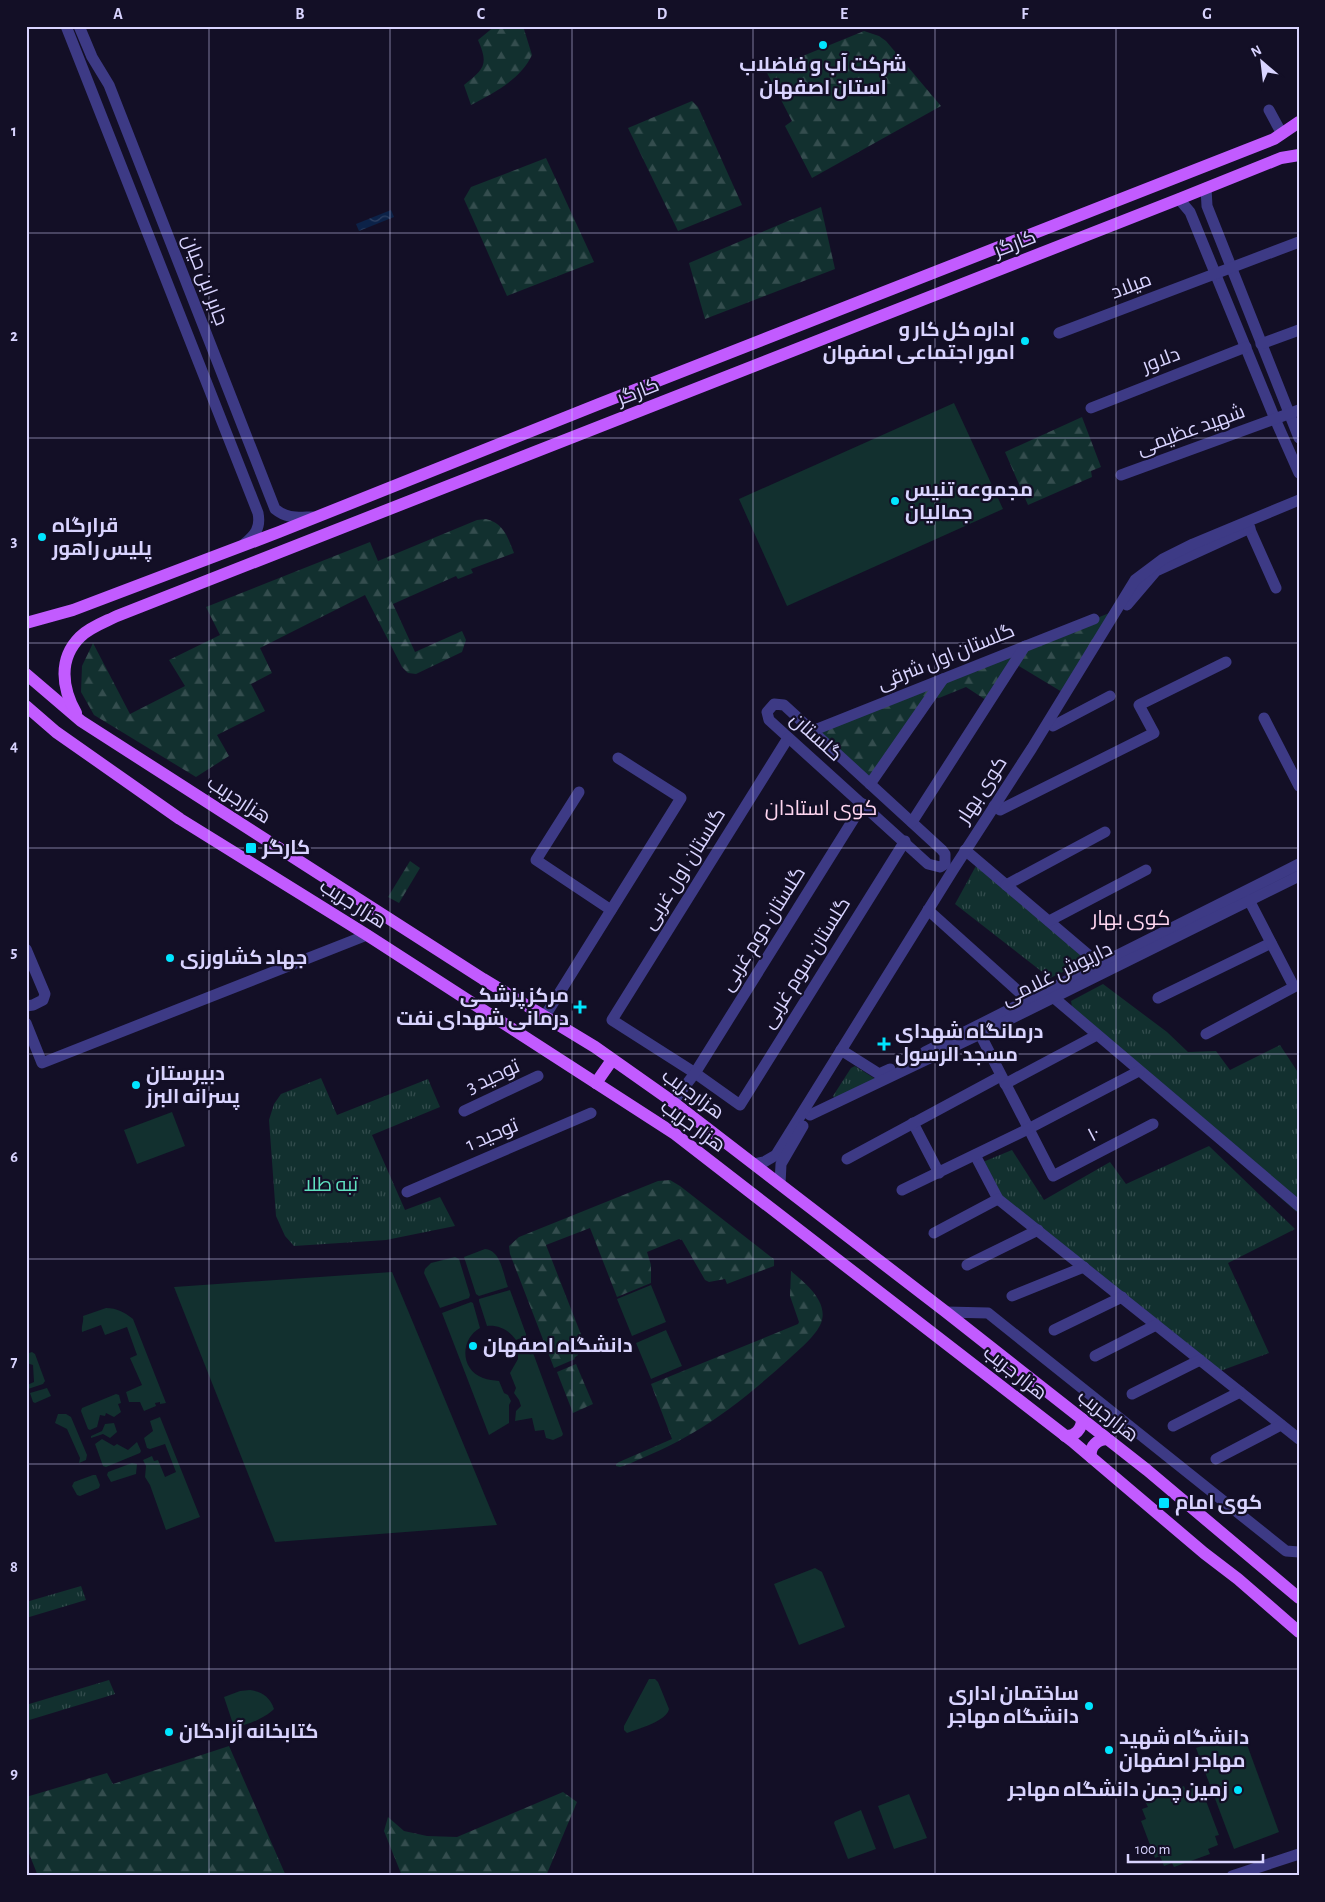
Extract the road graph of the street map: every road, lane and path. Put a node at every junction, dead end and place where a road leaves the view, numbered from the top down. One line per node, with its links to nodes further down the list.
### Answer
1 (66, 26): 13 (street, جابر ابن حیان)
2 (79, 26): 12 (street, جابر ابن حیان)
3 (1269, 110): 5 (street)
4 (1299, 122): 5 (main road, کارگر)
5 (1282, 134): 22 (main road, کارگر)
6 (1299, 155): 7 (main road, کارگر)
7 (1206, 188): 8 (main road, کارگر); 10 (street)
8 (1179, 199): 11 (street); 26 (main road, کارگر)
9 (1299, 242): 10 (street, میلاد)
10 (1232, 267): 11 (street, میلاد); 16 (street)
11 (1217, 273): 15 (street, میلاد); 17 (street)
12 (188, 287): 13 (street); 27 (street, جابر ابن حیان)
13 (170, 294): 30 (street, جابر ابن حیان)
14 (1299, 330): 16 (street)
15 (1059, 333)
16 (1262, 344): 19 (street)
17 (1246, 347): 18 (street, دلاور); 20 (street)
18 (1091, 408)
19 (1294, 412): 20 (street, شهید عظیمی); 21 (street)
20 (1274, 419): 23 (street); 24 (street, شهید عظیمی)
21 (1299, 438)
22 (492, 447): 25 (main road, کارگر); 26 (main road)
23 (1299, 473)
24 (1121, 476)
25 (402, 483): 31 (main road, کارگر); 33 (main road)
26 (448, 486): 33 (main road, کارگر)
27 (271, 500): 30 (street); 31 (street, جابر ابن حیان)
28 (1299, 500): 32 (street, کوی بهار)
29 (1299, 508): 32 (street, کوی بهار)
30 (256, 509): 34 (street, جابر ابن حیان)
31 (317, 517): 34 (main road, کارگر)
32 (1247, 525): 36 (street); 48 (street, کوی بهار); 56 (street, کوی بهار)
33 (338, 530): 37 (main road, کارگر)
34 (242, 546): 35 (main road, کارگر)
35 (175, 572): 37 (main road); 39 (main road, کارگر)
36 (1276, 588)
37 (182, 591): 47 (main road, کارگر)
38 (1094, 619): 40 (street, گلستان اول شرقی)
39 (26, 623)
40 (1025, 646): 43 (street, گلستان اول شرقی); 57 (street)
41 (1226, 662): 56 (street)
42 (26, 674): 47 (main road, هزارجریب)
43 (944, 678): 49 (street, گلستان اول شرقی); 52 (street)
44 (1110, 696): 48 (street)
45 (26, 706): 69 (main road, هزار جریب)
46 (1264, 718): 53 (street)
47 (81, 721): 78 (main road, هزارجریب)
48 (1053, 726): 56 (street, کوی بهار)
49 (812, 731): 50 (street, گلستان); 52 (street, گلستان)
50 (788, 738): 55 (street, گلستان); 86 (street, گلستان اول غربی)
51 (618, 758): 66 (street)
52 (870, 784): 57 (street, گلستان)
53 (1299, 786)
54 (579, 792): 66 (street)
55 (863, 804): 59 (street, گلستان); 86 (street, گلستان دوم غربی)
56 (997, 808): 60 (street, کوی بهار)
57 (912, 822): 59 (street, گلستان)
58 (1106, 832): 64 (street)
59 (904, 841): 86 (street, گلستان سوم غربی)
60 (968, 852): 64 (street); 67 (street, کوی بهار)
61 (1299, 864): 71 (street, داریوش غلامی)
62 (1146, 870): 68 (street)
63 (1299, 876): 65 (street, داریوش غلامی)
64 (1006, 885): 68 (street)
65 (1249, 900): 70 (street); 71 (street, داریوش غلامی)
66 (611, 910): 78 (street)
67 (930, 912): 76 (street); 83 (street, کوی بهار)
68 (1049, 921): 73 (street)
69 (368, 935): 79 (street); 90 (main road, هزار جریب)
70 (1271, 942): 75 (street); 81 (street)
71 (1145, 946): 73 (street, داریوش غلامی); 74 (street, داریوش غلامی)
72 (26, 949): 77 (street)
73 (1099, 964): 76 (street, داریوش غلامی)
74 (1053, 998): 80 (street, داریوش غلامی); 82 (street)
75 (1158, 998)
76 (1028, 1000): 88 (street, داریوش غلامی)
77 (26, 1006)
78 (545, 1016): 84 (main road, هزارجریب)
79 (26, 1023)
80 (980, 1034): 88 (street, داریوش غلامی); 89 (street)
81 (1206, 1034)
82 (1097, 1035): 85 (street); 89 (street)
83 (844, 1053): 88 (street); 94 (street, کوی بهار)
84 (612, 1060): 90 (main road); 91 (main road, هزارجریب)
85 (1139, 1071): 97 (street); 106 (street)
86 (695, 1073): 91 (street)
87 (538, 1076): 92 (street, توحید 3)
88 (885, 1076): 94 (street, داریوش غلامی)
89 (1003, 1080): 95 (street); 97 (street)
90 (596, 1083): 123 (main road, هزار جریب)
91 (673, 1102): 100 (main road, هزارجریب)
92 (464, 1111)
93 (592, 1113): 104 (street, توحید 1)
94 (808, 1113): 100 (street, کوی بهار); 102 (street, کوی بهار)
95 (913, 1123): 99 (street); 101 (street)
96 (1153, 1124): 97 (street, ۱۰)
97 (1028, 1129): 98 (street)
98 (974, 1155): 101 (street); 105 (street)
99 (847, 1159)
100 (754, 1164): 102 (main road, هزارجریب)
101 (939, 1173): 103 (street)
102 (780, 1184): 113 (main road, هزارجریب)
103 (902, 1190)
104 (407, 1192)
105 (998, 1198): 107 (street); 108 (street)
106 (1299, 1206)
107 (1038, 1230): 109 (street); 110 (street)
108 (934, 1233)
109 (967, 1265)
110 (1084, 1268): 111 (street); 112 (street)
111 (1012, 1296)
112 (1122, 1297): 114 (street); 115 (street)
113 (946, 1312): 120 (main road, هزارجریب); 128 (street)
114 (1156, 1325): 116 (street); 117 (street)
115 (1054, 1330)
116 (1095, 1356)
117 (1200, 1360): 118 (street); 119 (street)
118 (1240, 1392): 121 (street); 122 (street)
119 (1132, 1394)
120 (1082, 1419): 123 (main road); 124 (main road, هزارجریب)
121 (1281, 1425): 125 (street); 127 (street)
122 (1173, 1426)
123 (1065, 1436): 126 (main road, هزار جریب)
124 (1108, 1439): 126 (main road); 129 (main road, هزارجریب)
125 (1299, 1439)
126 (1090, 1457): 130 (main road, هزار جریب)
127 (1216, 1459)
128 (1298, 1552)
129 (1299, 1598)
130 (1299, 1632)
131 (1299, 1854): 132 (street)
132 (1232, 1876)

